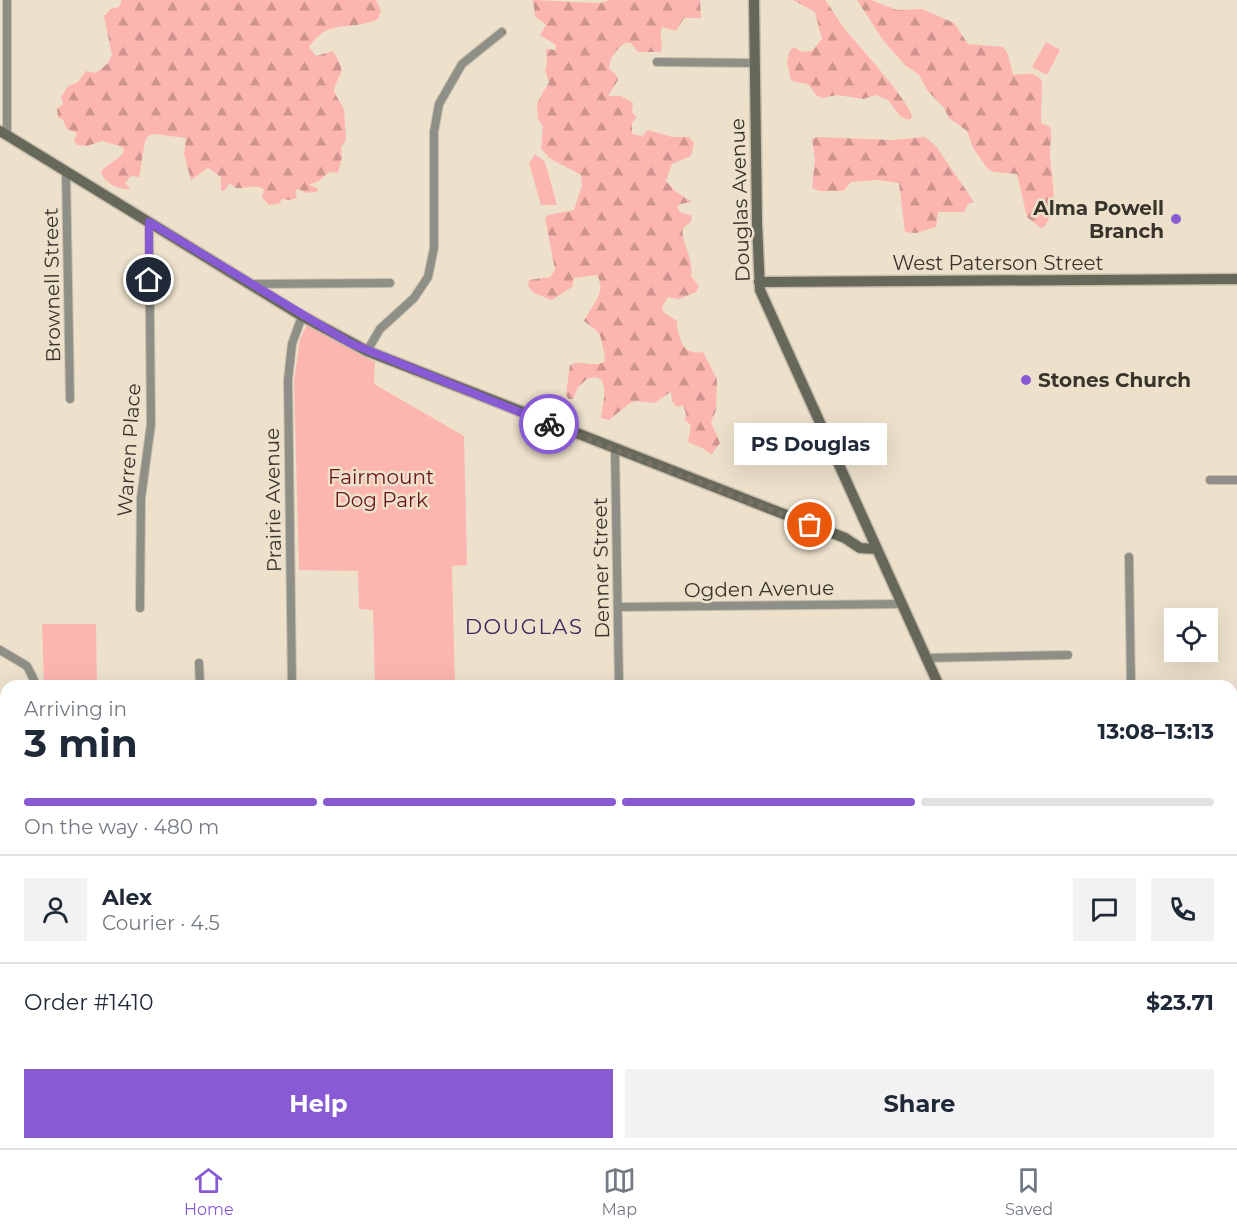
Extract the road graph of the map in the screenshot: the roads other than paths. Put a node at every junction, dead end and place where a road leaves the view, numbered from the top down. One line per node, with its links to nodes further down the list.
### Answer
1 (7, 0): 6 (street)
2 (754, 0): 5 (street, Douglas Avenue)
3 (502, 32): 14 (street)
4 (657, 62): 5 (street)
5 (755, 63): 10 (street, Douglas Avenue)
6 (4, 133): 7 (street)
7 (66, 171): 8 (street); 15 (street, Brownell Street)
8 (149, 222): 12 (street); 25 (street, Warren Place)
9 (1237, 279): 10 (street, West Paterson Street)
10 (759, 282): 19 (street, Douglas Avenue)
11 (390, 283): 12 (street)
12 (252, 284): 13 (street)
13 (302, 316): 14 (street); 32 (street, Prairie Avenue)
14 (367, 351): 16 (street)
15 (70, 399)
16 (615, 450): 20 (street); 24 (street, Denner Street)
17 (1210, 480): 18 (street)
18 (1237, 480)
19 (870, 534): 20 (street); 21 (street, Douglas Avenue)
20 (845, 538): 21 (street)
21 (876, 549): 23 (street, Douglas Avenue)
22 (1129, 557): 35 (street)
23 (901, 604): 24 (street, Ogden Avenue); 28 (street, Douglas Avenue)
24 (618, 607): 33 (street, Denner Street)
25 (140, 608)
26 (0, 650): 30 (street)
27 (1068, 655): 28 (street)
28 (925, 658): 34 (street, Douglas Avenue)
29 (199, 663): 31 (street)
30 (35, 680)
31 (200, 680)
32 (292, 680)
33 (619, 680)
34 (936, 680)
35 (1131, 680)

